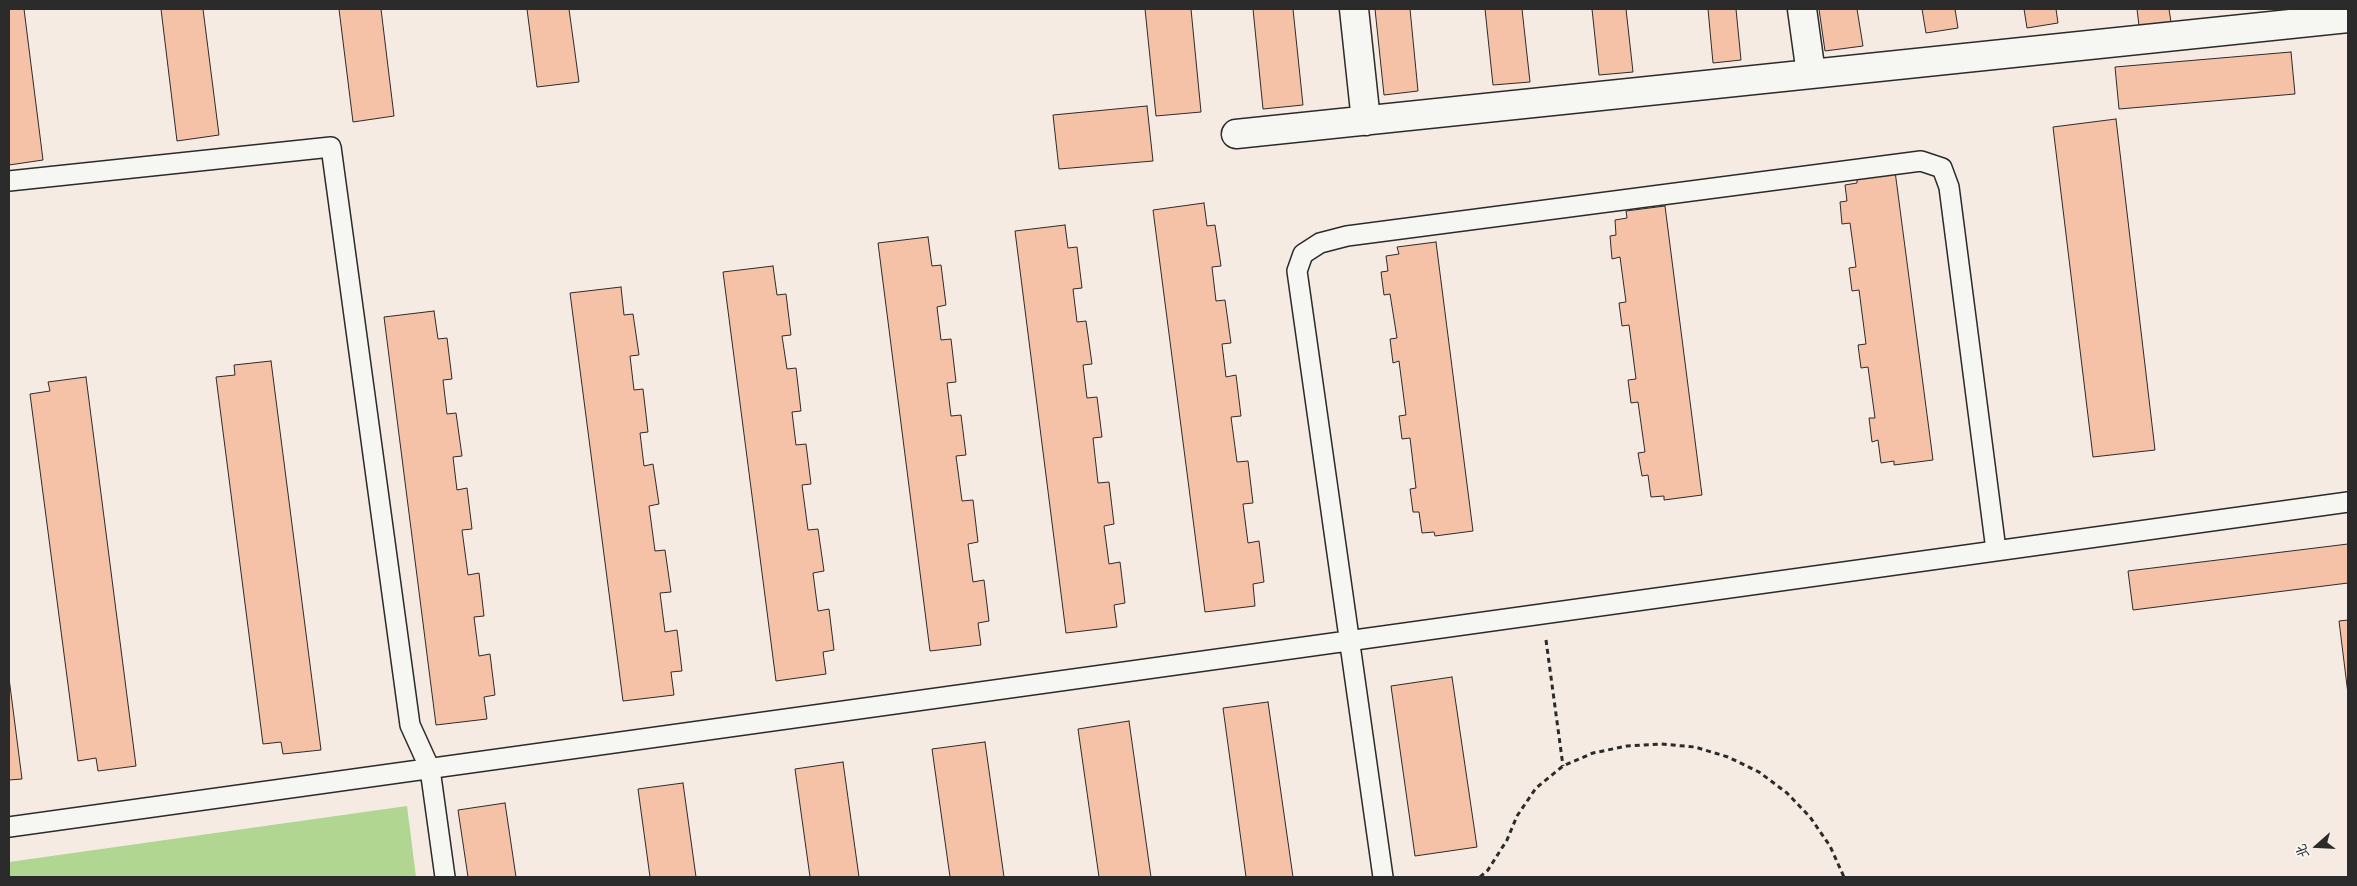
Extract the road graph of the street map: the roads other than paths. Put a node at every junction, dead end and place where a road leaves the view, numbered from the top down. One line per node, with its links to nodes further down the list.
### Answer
1 (1354, 9): 5 (street)
2 (1802, 9): 4 (street)
3 (2348, 18): 4 (street)
4 (1811, 74): 5 (street)
5 (1366, 121): 6 (street)
6 (1236, 134)
7 (9, 181): 11 (lane)
8 (2348, 502): 9 (lane)
9 (1996, 550): 10 (lane); 10 (lane)
10 (1349, 641): 11 (lane); 14 (lane)
11 (430, 769): 12 (lane); 13 (lane)
12 (9, 827)
13 (445, 877)
14 (1383, 877)

